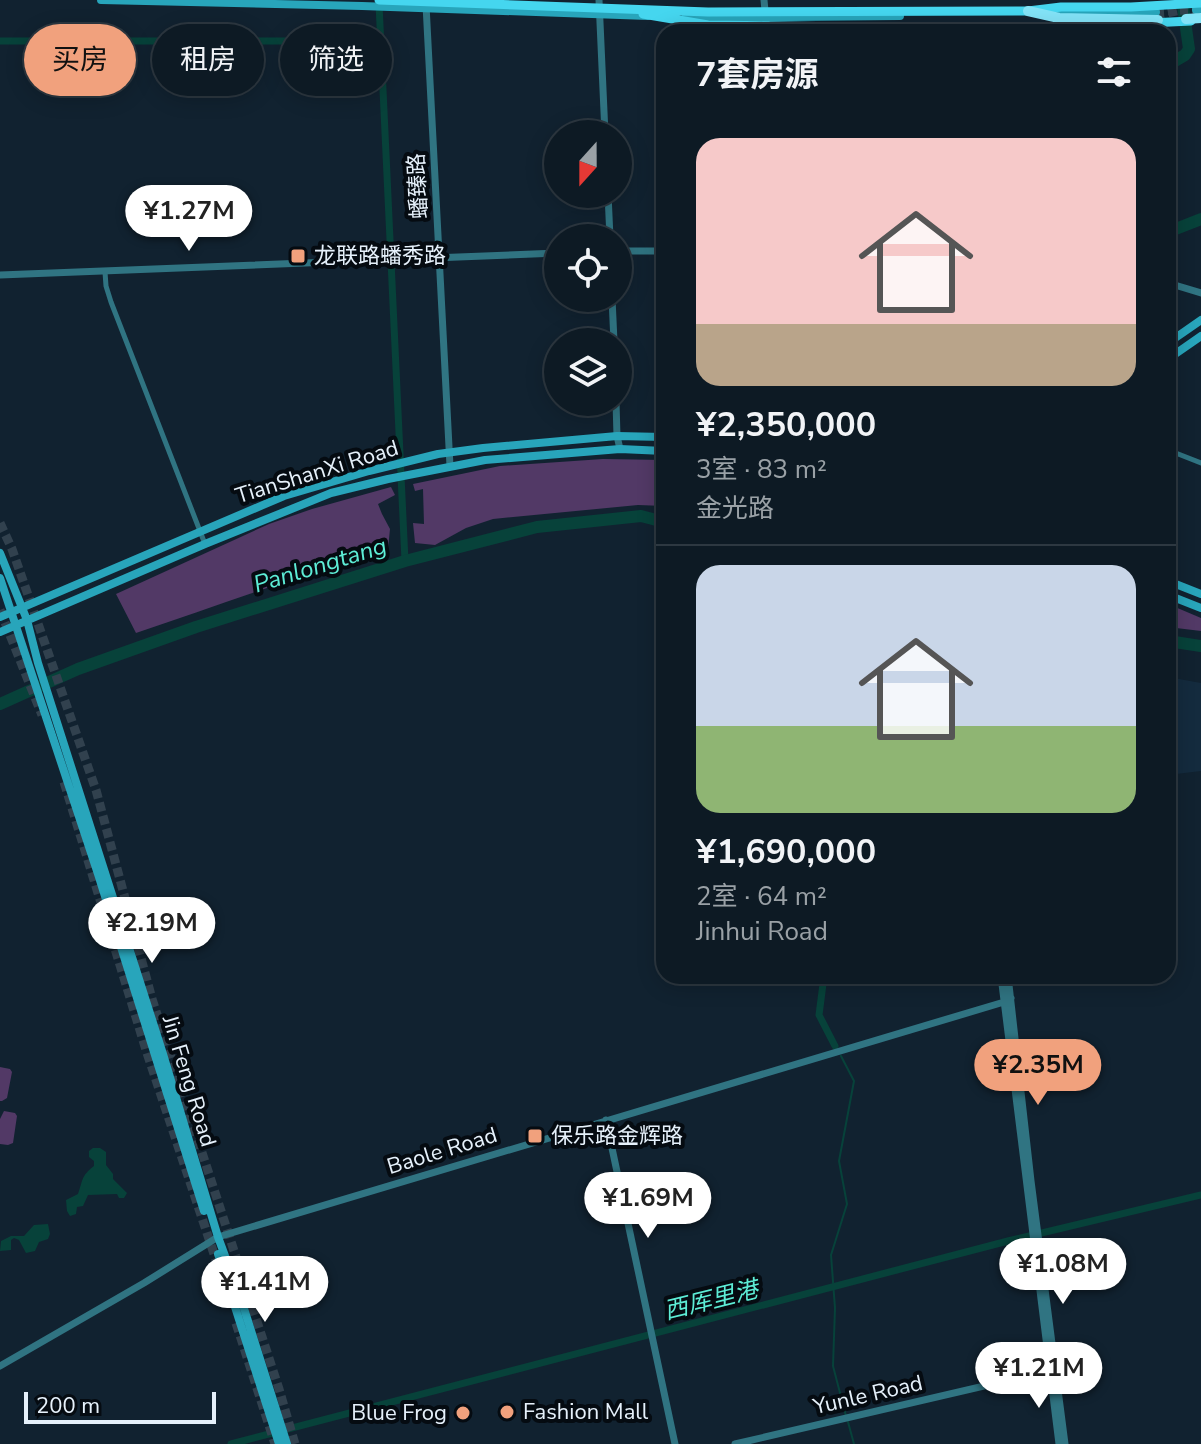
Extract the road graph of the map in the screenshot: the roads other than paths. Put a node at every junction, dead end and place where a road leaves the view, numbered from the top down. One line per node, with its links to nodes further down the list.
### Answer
1 (101, 0): 3 (main road)
2 (764, 0): 8 (street)
3 (379, 4): 4 (main road); 5 (highway)
4 (426, 4): 5 (main road); 18 (street, 蟠臻路)
5 (601, 7): 6 (highway); 8 (main road); 10 (highway); 14 (street)
6 (1028, 11): 7 (highway); 9 (highway)
7 (1197, 14): 9 (highway)
8 (766, 18): 9 (main road); 11 (street); 12 (highway)
9 (1155, 18): 13 (highway)
10 (702, 24)
11 (766, 24)
12 (791, 24)
13 (1132, 24)
14 (605, 120)
15 (632, 251): 16 (street)
16 (656, 251)
17 (544, 254): 18 (street)
18 (440, 258): 19 (street); 32 (street, 蟠臻路)
19 (105, 272): 20 (street); 36 (street)
20 (0, 275)
21 (1176, 285): 22 (street)
22 (1201, 293)
23 (1201, 320): 25 (main road)
24 (1201, 336): 26 (main road)
25 (1176, 337)
26 (1176, 353)
27 (616, 416): 28 (street)
28 (617, 436): 29 (main road, TianShanXi Road); 30 (street); 32 (main road, TianShanXi Road)
29 (656, 437)
30 (620, 449): 31 (main road); 35 (main road)
31 (656, 451)
32 (449, 452): 35 (street, 蟠臻路); 36 (main road, TianShanXi Road)
33 (1176, 453): 34 (street)
34 (1201, 463)
35 (450, 466): 37 (main road)
36 (201, 530): 37 (street); 43 (main road, TianShanXi Road)
37 (205, 544): 47 (main road)
38 (0, 553): 43 (main road)
39 (0, 578): 45 (main road)
40 (1176, 584): 41 (main road)
41 (1201, 594)
42 (1176, 598): 44 (main road)
43 (22, 607): 45 (main road, TianShanXi Road); 47 (main road)
44 (1201, 608)
45 (12, 612): 46 (main road, TianShanXi Road); 48 (main road)
46 (0, 617)
47 (27, 620): 48 (main road); 50 (main road)
48 (15, 625): 49 (main road); 50 (main road)
49 (0, 632)
50 (33, 665): 55 (main road, Jin Feng Road)
51 (1003, 984): 53 (street)
52 (1008, 984): 53 (street)
53 (1007, 1000): 54 (street, Baole Road); 56 (street); 56 (street)
54 (606, 1120): 55 (street, Baole Road); 60 (street)
55 (216, 1239): 57 (street, Baole Road); 59 (main road, Jin Feng Road)
56 (1037, 1249): 58 (street)
57 (0, 1366)
58 (1052, 1371): 61 (street, Yunle Road); 62 (street)
59 (284, 1444)
60 (675, 1444)
61 (735, 1444)
62 (1062, 1444)

